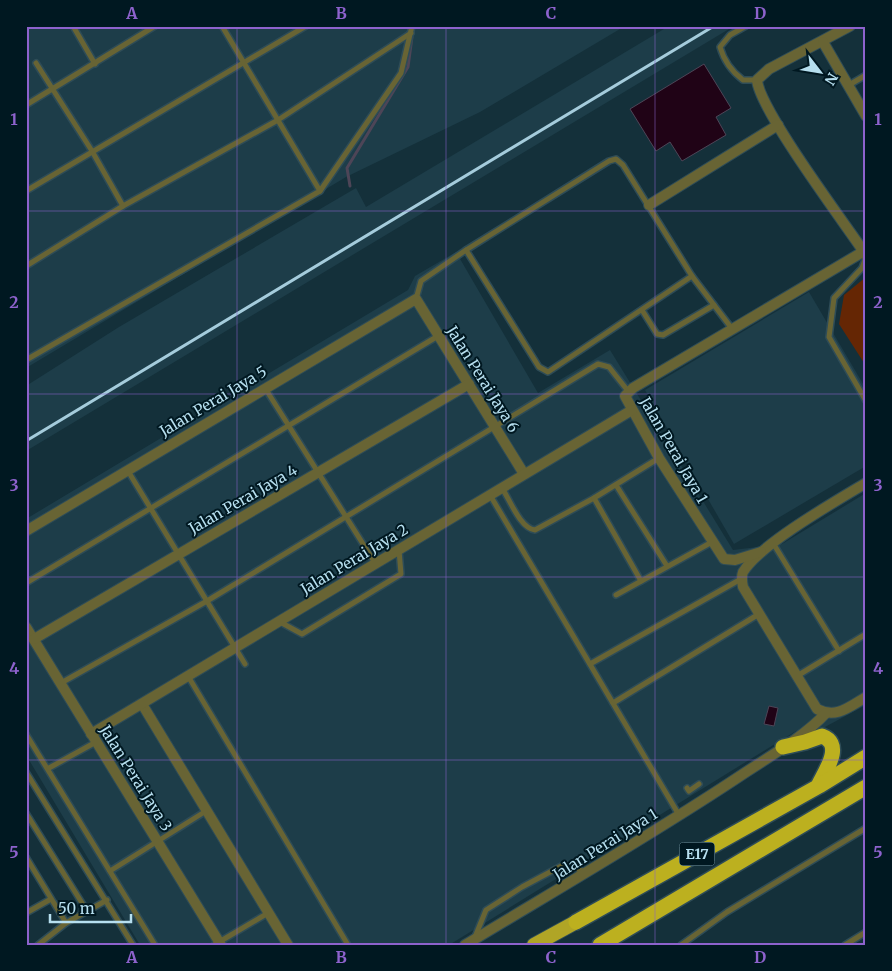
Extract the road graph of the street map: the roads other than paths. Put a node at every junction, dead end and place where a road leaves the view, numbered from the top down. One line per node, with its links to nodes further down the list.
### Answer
1 (73, 26): 11 (lane)
2 (156, 26): 11 (lane)
3 (222, 26): 9 (lane)
4 (306, 26): 9 (lane)
5 (746, 26): 13 (lane)
6 (850, 26): 8 (street)
7 (412, 29): 18 (lane); 22 (lane)
8 (823, 42): 13 (street); 14 (street)
9 (244, 62): 18 (lane); 20 (lane)
10 (36, 63): 15 (lane)
11 (95, 64): 15 (lane)
12 (866, 74): 14 (lane)
13 (757, 80): 19 (street)
14 (848, 85): 17 (street)
15 (53, 90): 16 (lane); 20 (lane)
16 (26, 105)
17 (866, 116)
18 (278, 120): 22 (lane); 24 (lane)
19 (778, 125): 23 (street); 26 (street)
20 (92, 151): 21 (lane); 24 (lane)
21 (26, 190)
22 (320, 191): 34 (lane)
23 (649, 205): 25 (lane); 28 (lane)
24 (123, 206): 27 (lane)
25 (466, 250): 29 (lane); 31 (lane)
26 (865, 251): 32 (street, Jalan Perai Jaya 1); 38 (lane)
27 (26, 266)
28 (692, 276): 30 (lane); 31 (lane)
29 (416, 299): 33 (street, Jalan Perai Jaya 6); 36 (street, Jalan Perai Jaya 5)
30 (714, 305): 31 (lane); 32 (lane)
31 (642, 310)
32 (733, 330): 37 (street, Jalan Perai Jaya 1)
33 (439, 335): 35 (street, Jalan Perai Jaya 6); 40 (lane)
34 (26, 360)
35 (469, 384): 41 (street, Jalan Perai Jaya 6); 44 (street, Jalan Perai Jaya 4)
36 (265, 387): 40 (lane); 43 (street, Jalan Perai Jaya 5)
37 (628, 391): 39 (street, Jalan Perai Jaya 1); 41 (lane)
38 (866, 401)
39 (632, 410): 42 (street, Jalan Perai Jaya 1); 45 (street, Jalan Perai Jaya 2)
40 (288, 424): 44 (lane); 51 (lane)
41 (495, 427): 45 (street, Jalan Perai Jaya 6); 52 (lane)
42 (659, 458): 46 (lane); 54 (street, Jalan Perai Jaya 1)
43 (128, 471): 51 (lane); 53 (street, Jalan Perai Jaya 5)
44 (318, 472): 52 (lane); 58 (street, Jalan Perai Jaya 4)
45 (524, 474): 48 (street, Jalan Perai Jaya 2)
46 (616, 485): 50 (lane); 60 (lane)
47 (864, 486): 55 (street)
48 (502, 488): 49 (street, Jalan Perai Jaya 2); 50 (lane)
49 (490, 495): 56 (street, Jalan Perai Jaya 2); 74 (lane)
50 (594, 498): 62 (lane)
51 (151, 508): 58 (lane); 63 (lane)
52 (346, 517): 59 (lane); 65 (lane)
53 (26, 530)
54 (712, 542): 57 (street, Jalan Perai Jaya 1); 60 (lane)
55 (773, 543): 57 (street); 72 (lane)
56 (399, 550): 59 (street, Jalan Perai Jaya 2); 67 (lane)
57 (761, 552): 61 (street)
58 (179, 554): 65 (lane); 70 (street, Jalan Perai Jaya 4)
59 (376, 564): 67 (street, Jalan Perai Jaya 2)
60 (667, 566): 62 (lane)
61 (742, 579): 66 (street); 74 (lane)
62 (641, 581): 64 (lane)
63 (26, 583)
64 (616, 594)
65 (207, 601): 71 (lane); 77 (lane)
66 (759, 614): 76 (street); 79 (lane)
67 (280, 621): 71 (street, Jalan Perai Jaya 2)
68 (26, 627): 70 (street, Jalan Perai Jaya 3)
69 (866, 634): 72 (lane)
70 (34, 639): 77 (street, Jalan Perai Jaya 3)
71 (236, 648): 73 (lane); 75 (street, Jalan Perai Jaya 2)
72 (839, 651): 76 (lane)
73 (246, 664)
74 (590, 664): 79 (lane)
75 (188, 676): 80 (street, Jalan Perai Jaya 2); 115 (lane)
76 (798, 676): 81 (street)
77 (61, 683): 83 (street, Jalan Perai Jaya 3)
78 (866, 697): 81 (street)
79 (613, 702): 94 (lane)
80 (142, 704): 83 (street, Jalan Perai Jaya 2); 92 (street)
81 (826, 713): 84 (street, Jalan Perai Jaya 1)
82 (26, 734): 86 (lane)
83 (94, 738): 86 (lane); 96 (street, Jalan Perai Jaya 3)
84 (783, 747): 89 (highway); 94 (street, Jalan Perai Jaya 1)
85 (866, 756): 89 (highway, E17)
86 (48, 768): 99 (lane)
87 (26, 772): 102 (lane)
88 (699, 784): 91 (lane)
89 (819, 786): 106 (highway, E17)
90 (866, 787): 98 (highway, E17)
91 (687, 788)
92 (207, 811): 96 (lane); 105 (street)
93 (26, 813): 103 (lane)
94 (679, 815): 100 (street, Jalan Perai Jaya 1)
95 (866, 828): 120 (lane)
96 (157, 841): 99 (lane); 110 (street, Jalan Perai Jaya 3)
97 (26, 857): 101 (lane)
98 (740, 859): 118 (highway, E17); 119 (highway)
99 (110, 870): 113 (lane)
100 (588, 872): 109 (street, Jalan Perai Jaya 1); 109 (lane)
101 (51, 899): 104 (lane); 107 (lane)
102 (107, 900): 103 (lane); 112 (lane)
103 (87, 911): 107 (lane)
104 (26, 913)
105 (268, 913): 110 (lane); 114 (street)
106 (576, 922): 117 (highway)
107 (66, 923): 111 (lane)
108 (866, 932): 121 (lane)
109 (474, 939): 116 (street, Jalan Perai Jaya 1)
110 (218, 944)
111 (38, 945)
112 (133, 945)
113 (155, 945)
114 (288, 945)
115 (348, 945)
116 (465, 945)
117 (534, 945)
118 (600, 945)
119 (620, 945)
120 (681, 945)
121 (845, 945)

